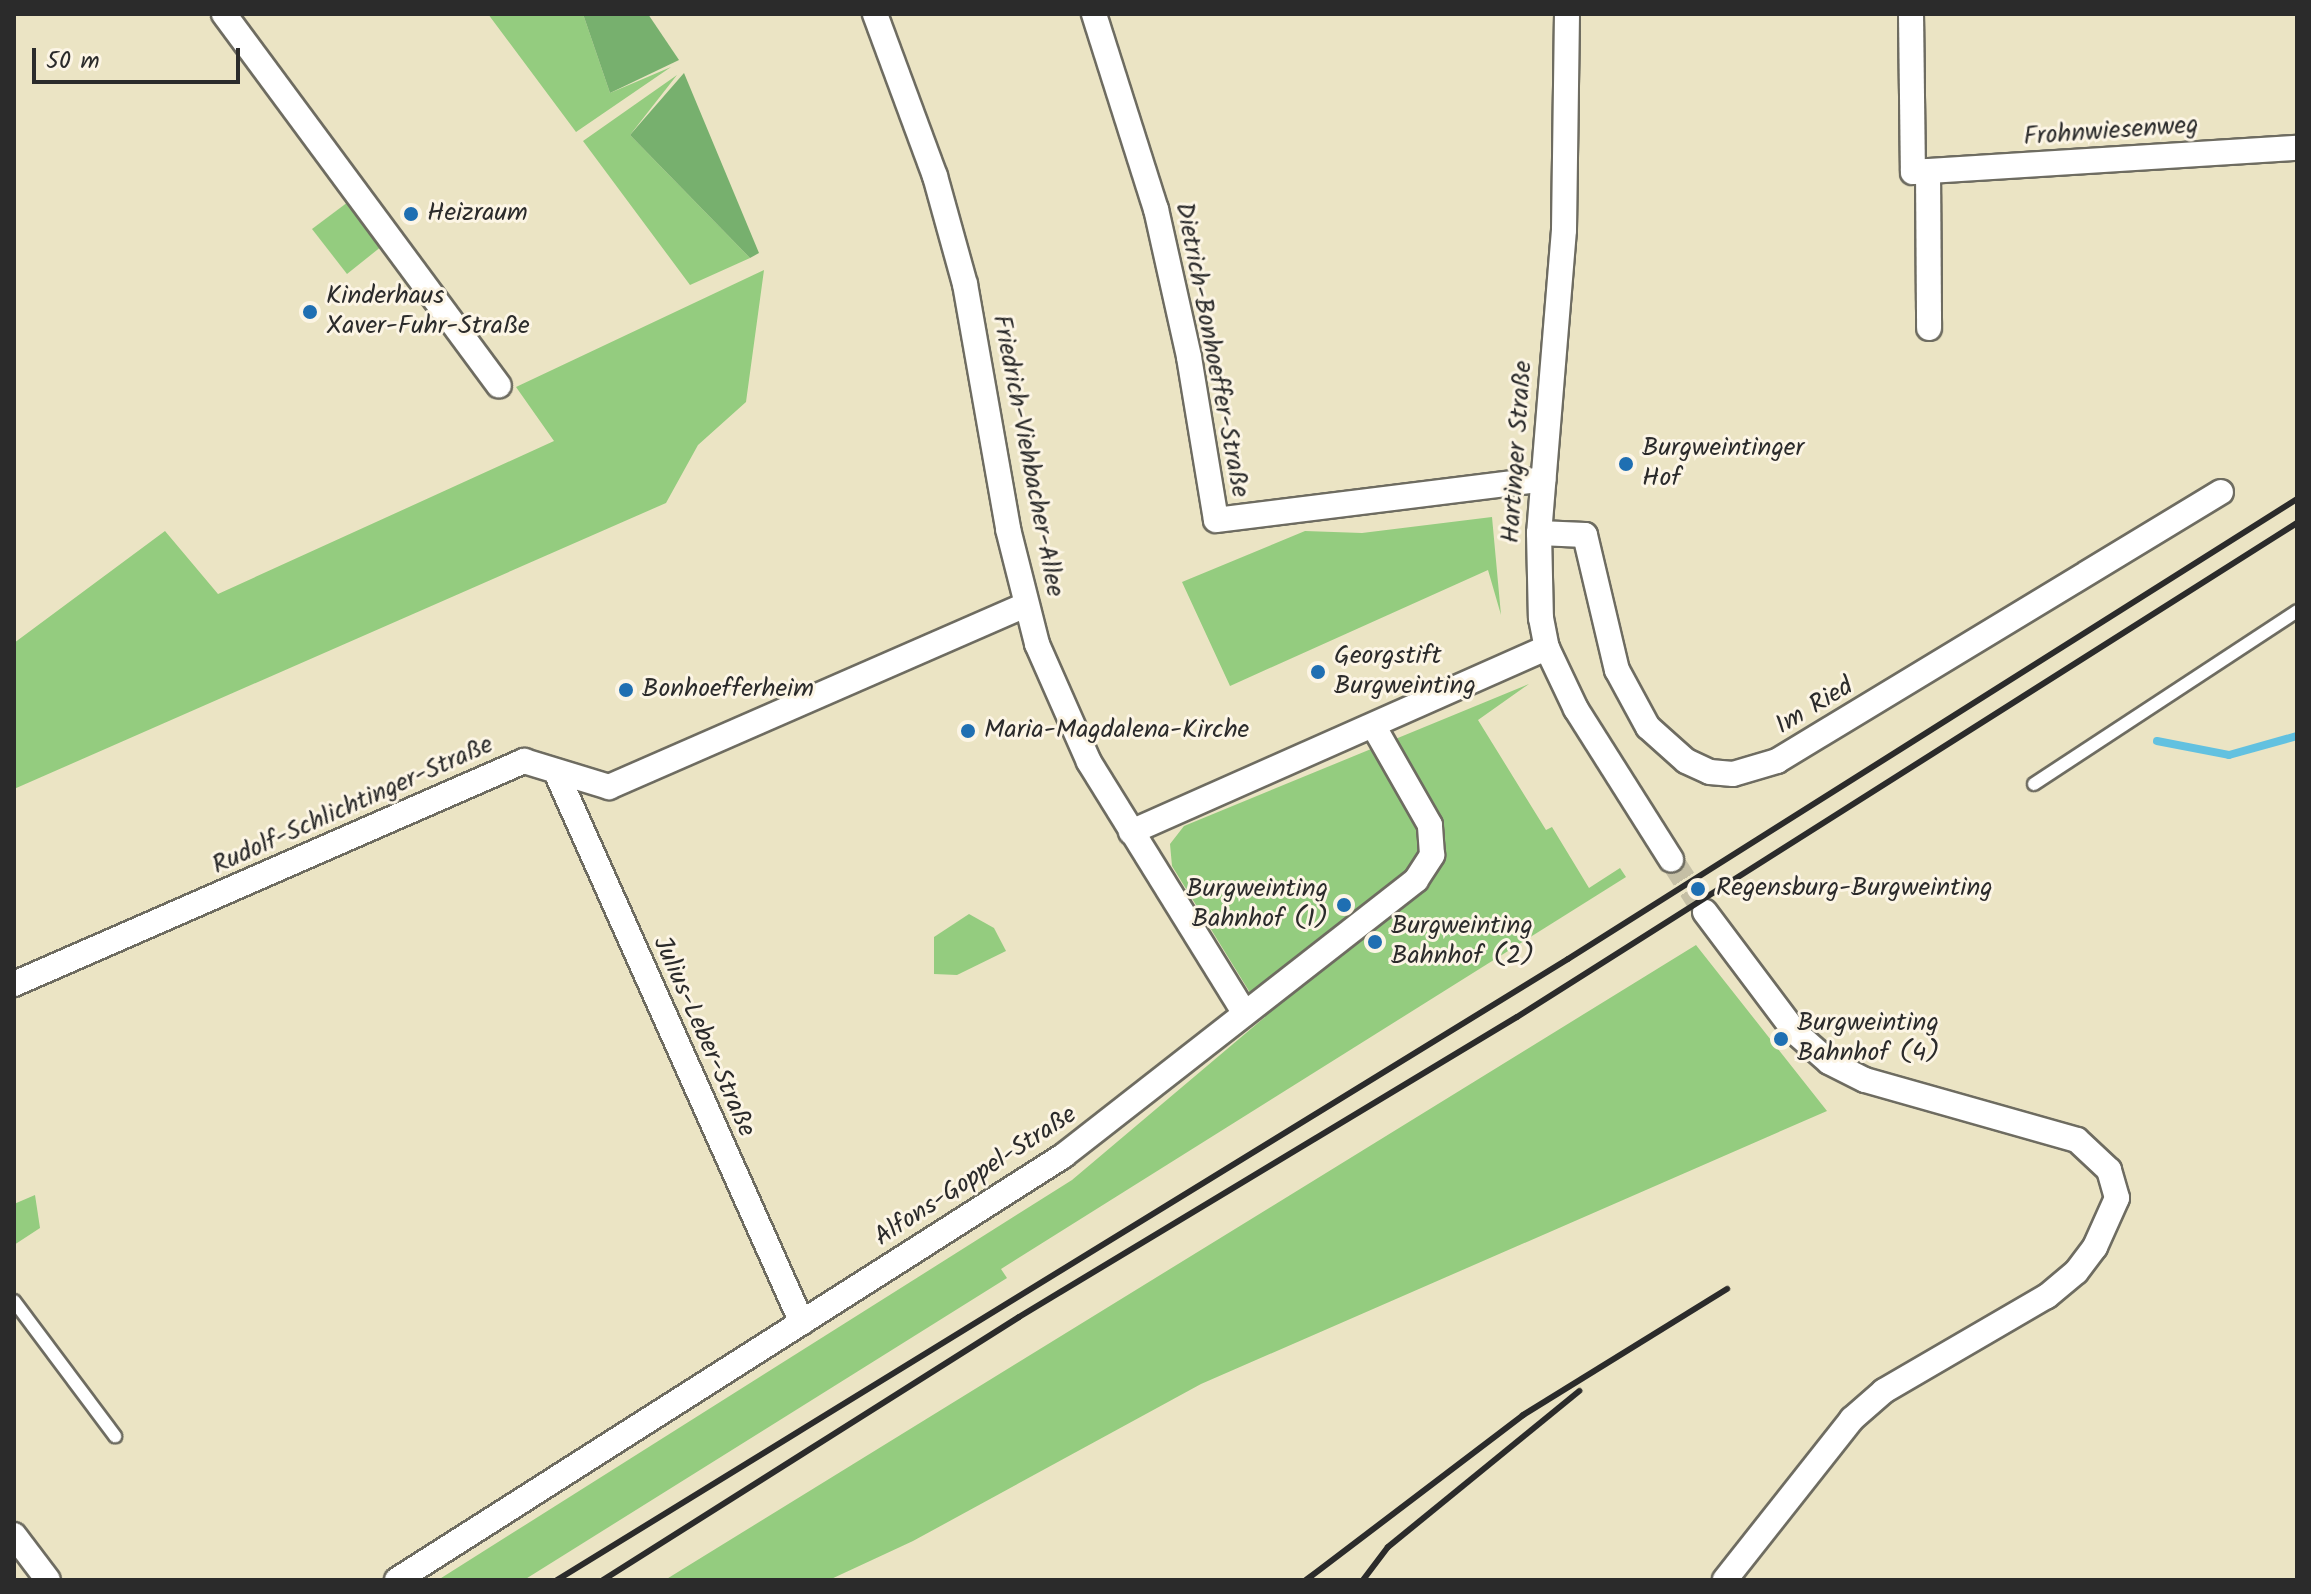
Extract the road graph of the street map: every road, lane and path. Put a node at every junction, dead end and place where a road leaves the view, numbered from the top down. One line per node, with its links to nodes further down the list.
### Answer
1 (224, 14): 9 (street)
2 (875, 14): 13 (street, Friedrich-Viehbacher-Allee)
3 (1094, 14): 10 (street, Dietrich-Bonhoeffer-Straße)
4 (1567, 14): 10 (street, Hartinger Straße)
5 (1911, 14): 7 (street)
6 (2297, 148): 7 (street, Frohnwiesenweg)
7 (1928, 171): 8 (street)
8 (1929, 328)
9 (499, 385)
10 (1543, 479): 12 (street, Hartinger Straße)
11 (2221, 492): 12 (street, Im Ried)
12 (1539, 533): 15 (street, Hartinger Straße)
13 (1026, 605): 17 (street, Rudolf-Schlichtinger-Straße); 19 (street, Friedrich-Viehbacher-Allee)
14 (2297, 611): 18 (lane)
15 (1547, 648): 16 (street); 20 (street, Hartinger Straße)
16 (1374, 727): 19 (street); 23 (street, Alfons-Goppel-Straße)
17 (556, 772): 22 (street, Rudolf-Schlichtinger-Straße); 25 (street, Julius-Leber-Straße)
18 (2034, 784)
19 (1131, 832): 23 (street, Friedrich-Viehbacher-Allee)
20 (1671, 859)
21 (1705, 912): 30 (street)
22 (14, 984)
23 (1244, 1012): 25 (street, Alfons-Goppel-Straße)
24 (14, 1301): 26 (lane)
25 (802, 1323): 29 (street, Alfons-Goppel-Straße)
26 (115, 1436)
27 (14, 1535): 28 (street)
28 (48, 1580)
29 (397, 1580)
30 (1725, 1580)

